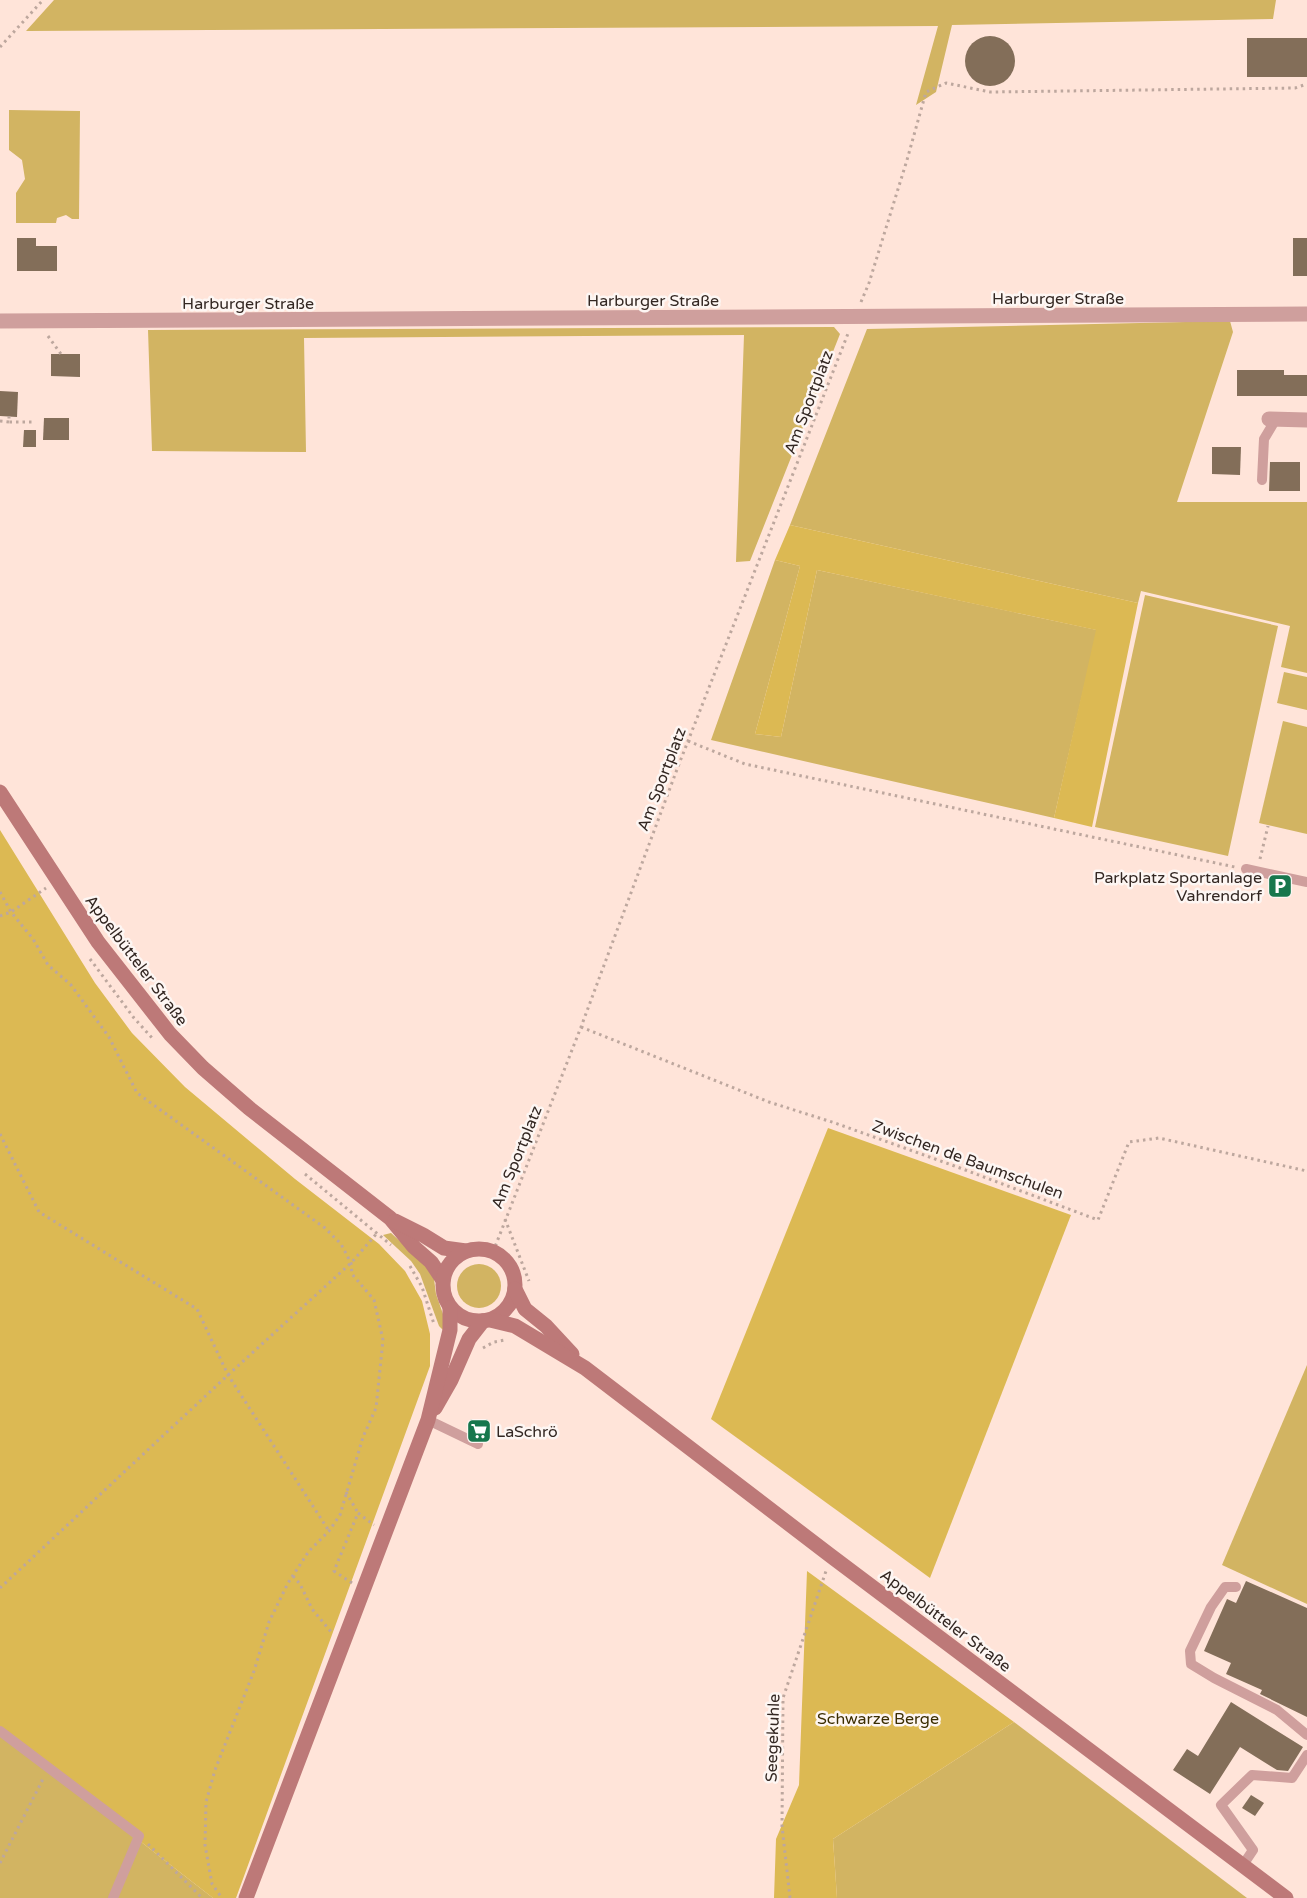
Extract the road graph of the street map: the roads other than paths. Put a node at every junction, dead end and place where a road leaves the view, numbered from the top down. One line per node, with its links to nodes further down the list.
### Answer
1 (1307, 314): 2 (street, Harburger Straße)
2 (0, 321)
3 (1272, 419): 4 (street); 5 (lane)
4 (1307, 420)
5 (1262, 480)
6 (0, 792): 9 (main road, Appelbütteler Straße)
7 (1246, 869): 8 (lane)
8 (1307, 882)
9 (390, 1218): 10 (main road, Appelbütteler Straße); 11 (main road, Appelbütteler Straße)
10 (466, 1251): 11 (main road); 12 (main road)
11 (442, 1280): 13 (main road)
12 (515, 1289): 14 (main road); 15 (main road, Appelbütteler Straße)
13 (450, 1308): 14 (main road); 16 (main road)
14 (486, 1321): 15 (main road, Appelbütteler Straße); 16 (main road)
15 (586, 1368): 22 (main road, Appelbütteler Straße)
16 (428, 1420): 17 (lane); 24 (main road)
17 (478, 1444)
18 (1236, 1587): 20 (lane)
19 (0, 1731): 23 (lane)
20 (1307, 1735)
21 (1307, 1755): 22 (lane)
22 (1243, 1865): 25 (main road, Appelbütteler Straße)
23 (113, 1898)
24 (246, 1898)
25 (1286, 1898)

